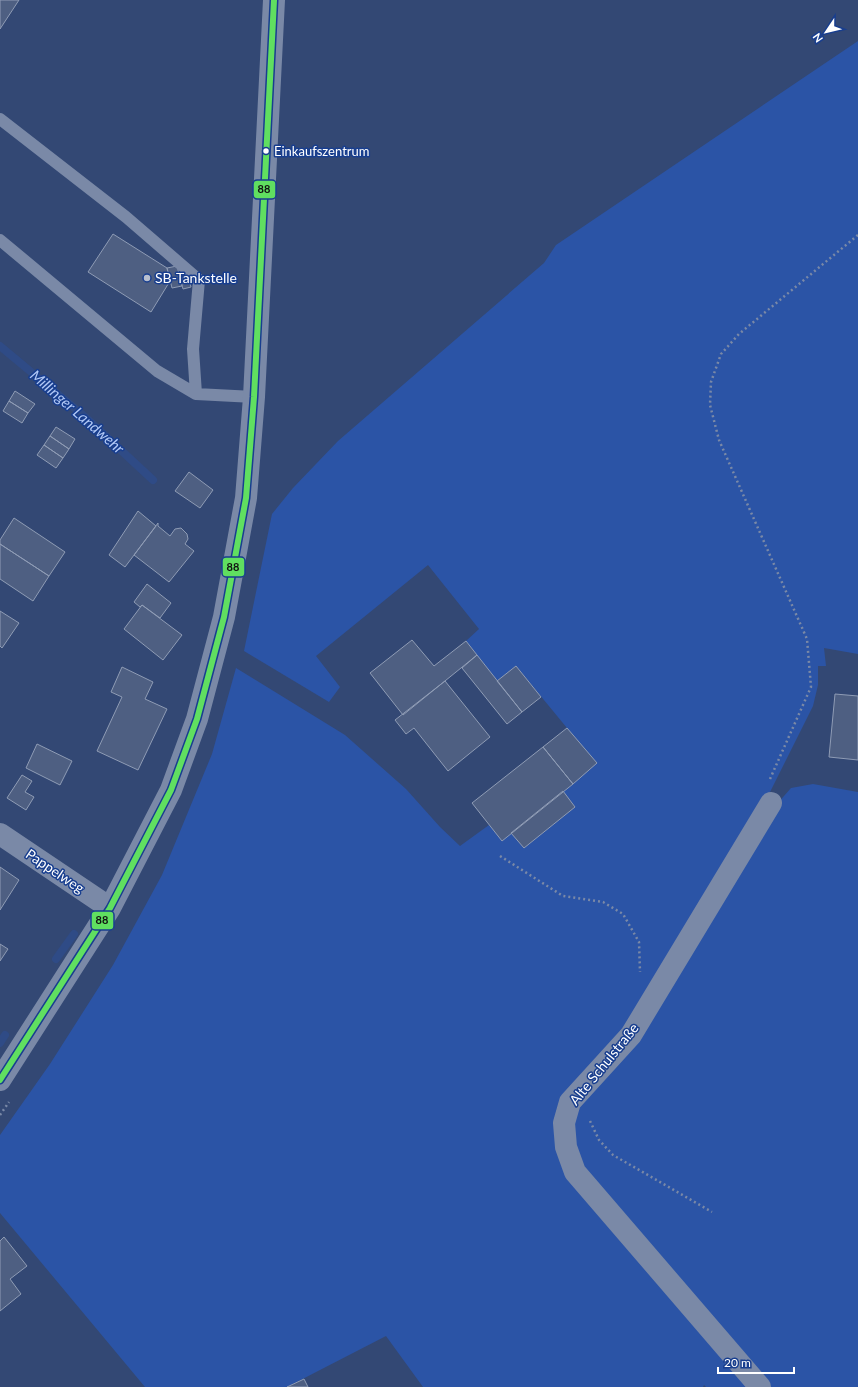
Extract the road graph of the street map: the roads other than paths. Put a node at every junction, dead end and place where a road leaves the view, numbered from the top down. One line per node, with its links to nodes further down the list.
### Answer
1 (274, 0): 5 (street)
2 (0, 119): 4 (lane)
3 (0, 240): 4 (lane)
4 (196, 394): 5 (lane)
5 (254, 397): 8 (street)
6 (769, 794): 10 (street, Alte Schulstraße)
7 (0, 834): 8 (street, Pappelweg)
8 (110, 908): 9 (street)
9 (0, 1080)
10 (760, 1387)

